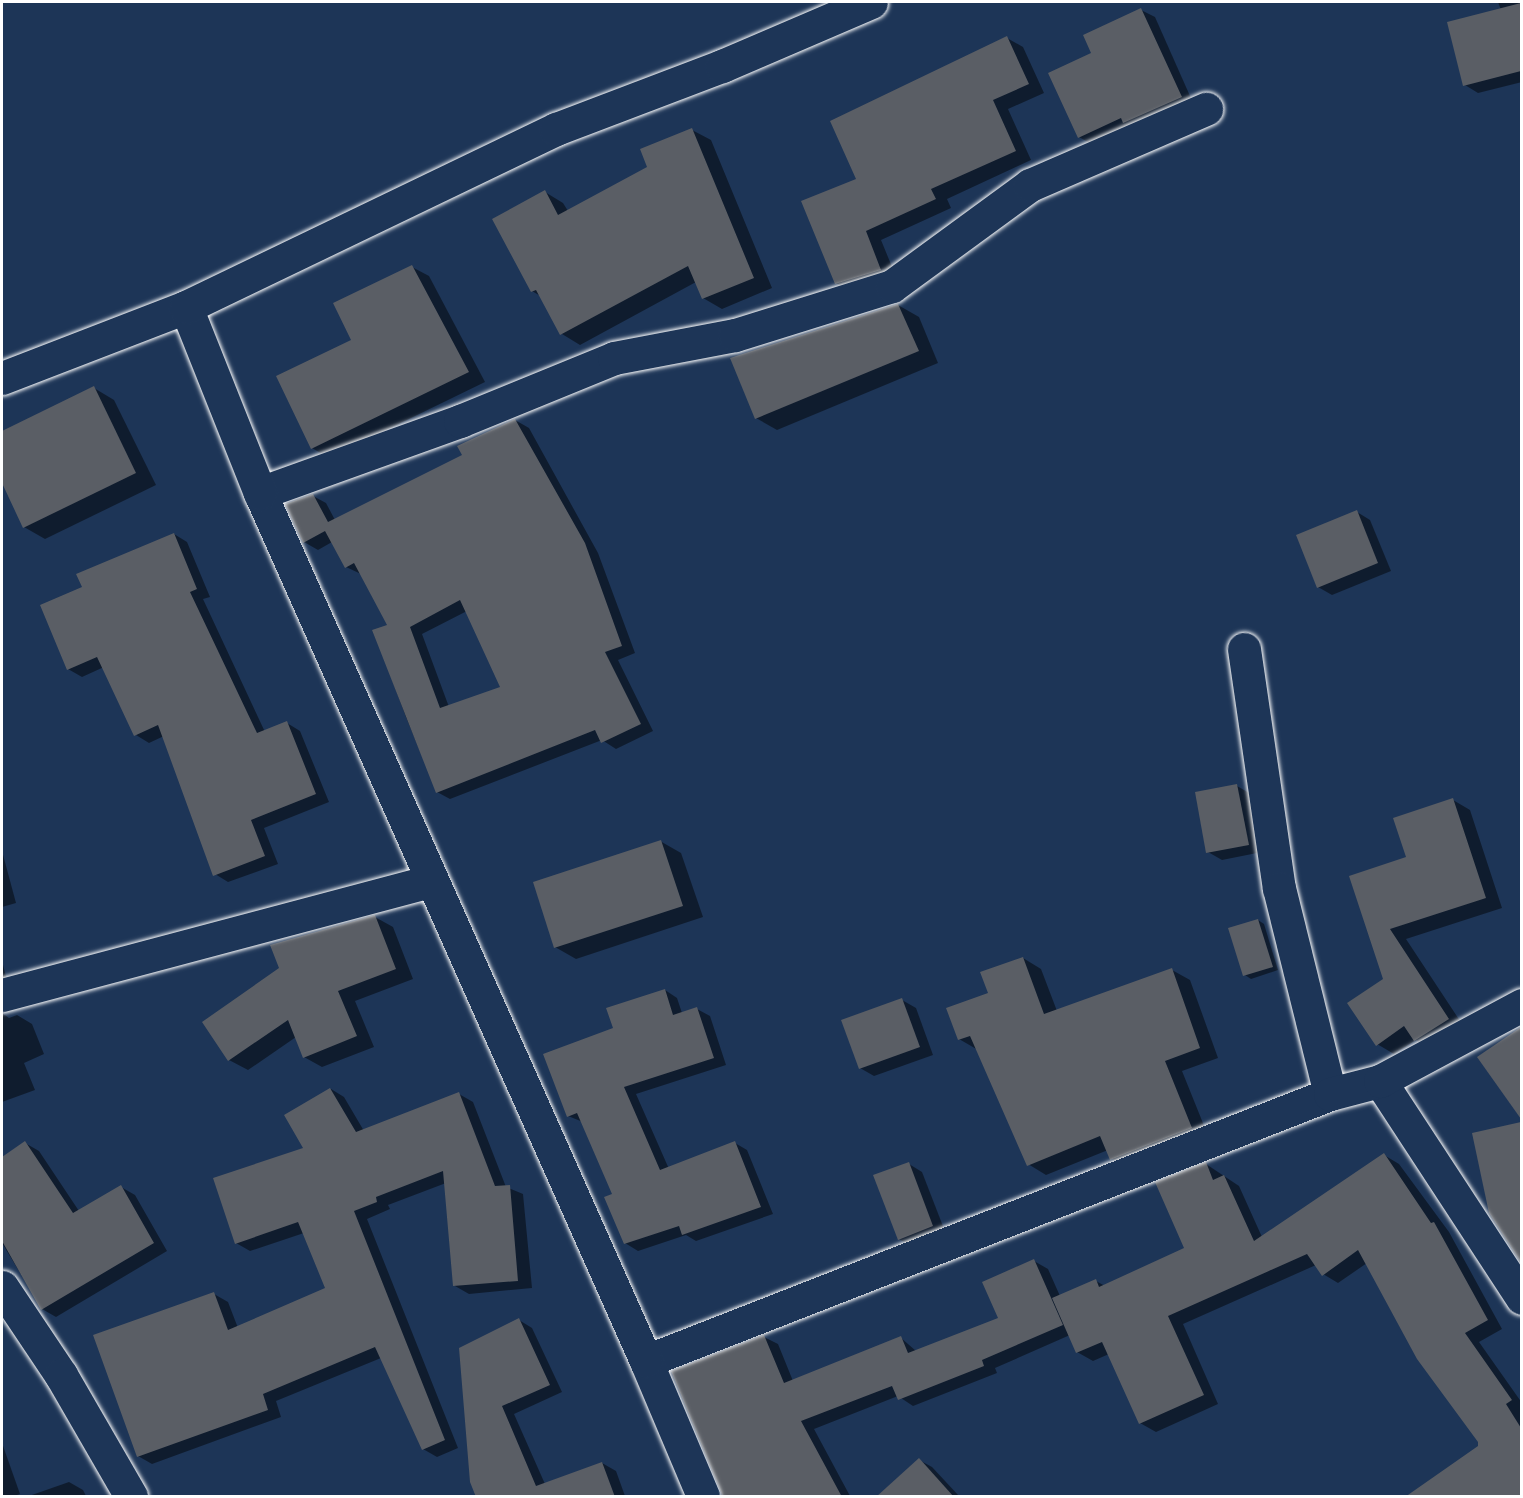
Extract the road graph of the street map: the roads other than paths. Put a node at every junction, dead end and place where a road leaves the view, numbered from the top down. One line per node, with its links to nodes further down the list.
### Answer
1 (871, 2): 3 (street)
2 (1206, 109): 5 (street)
3 (186, 307): 4 (street); 5 (street)
4 (2, 378)
5 (260, 493): 7 (street)
6 (1244, 649): 11 (street)
7 (431, 881): 8 (street); 14 (street)
8 (2, 995)
9 (1521, 1005): 10 (street)
10 (1380, 1081): 11 (street); 13 (street)
11 (1330, 1094): 14 (street)
12 (2, 1287): 15 (street)
13 (1521, 1298)
14 (646, 1361): 16 (street)
15 (131, 1497)
16 (703, 1497)

